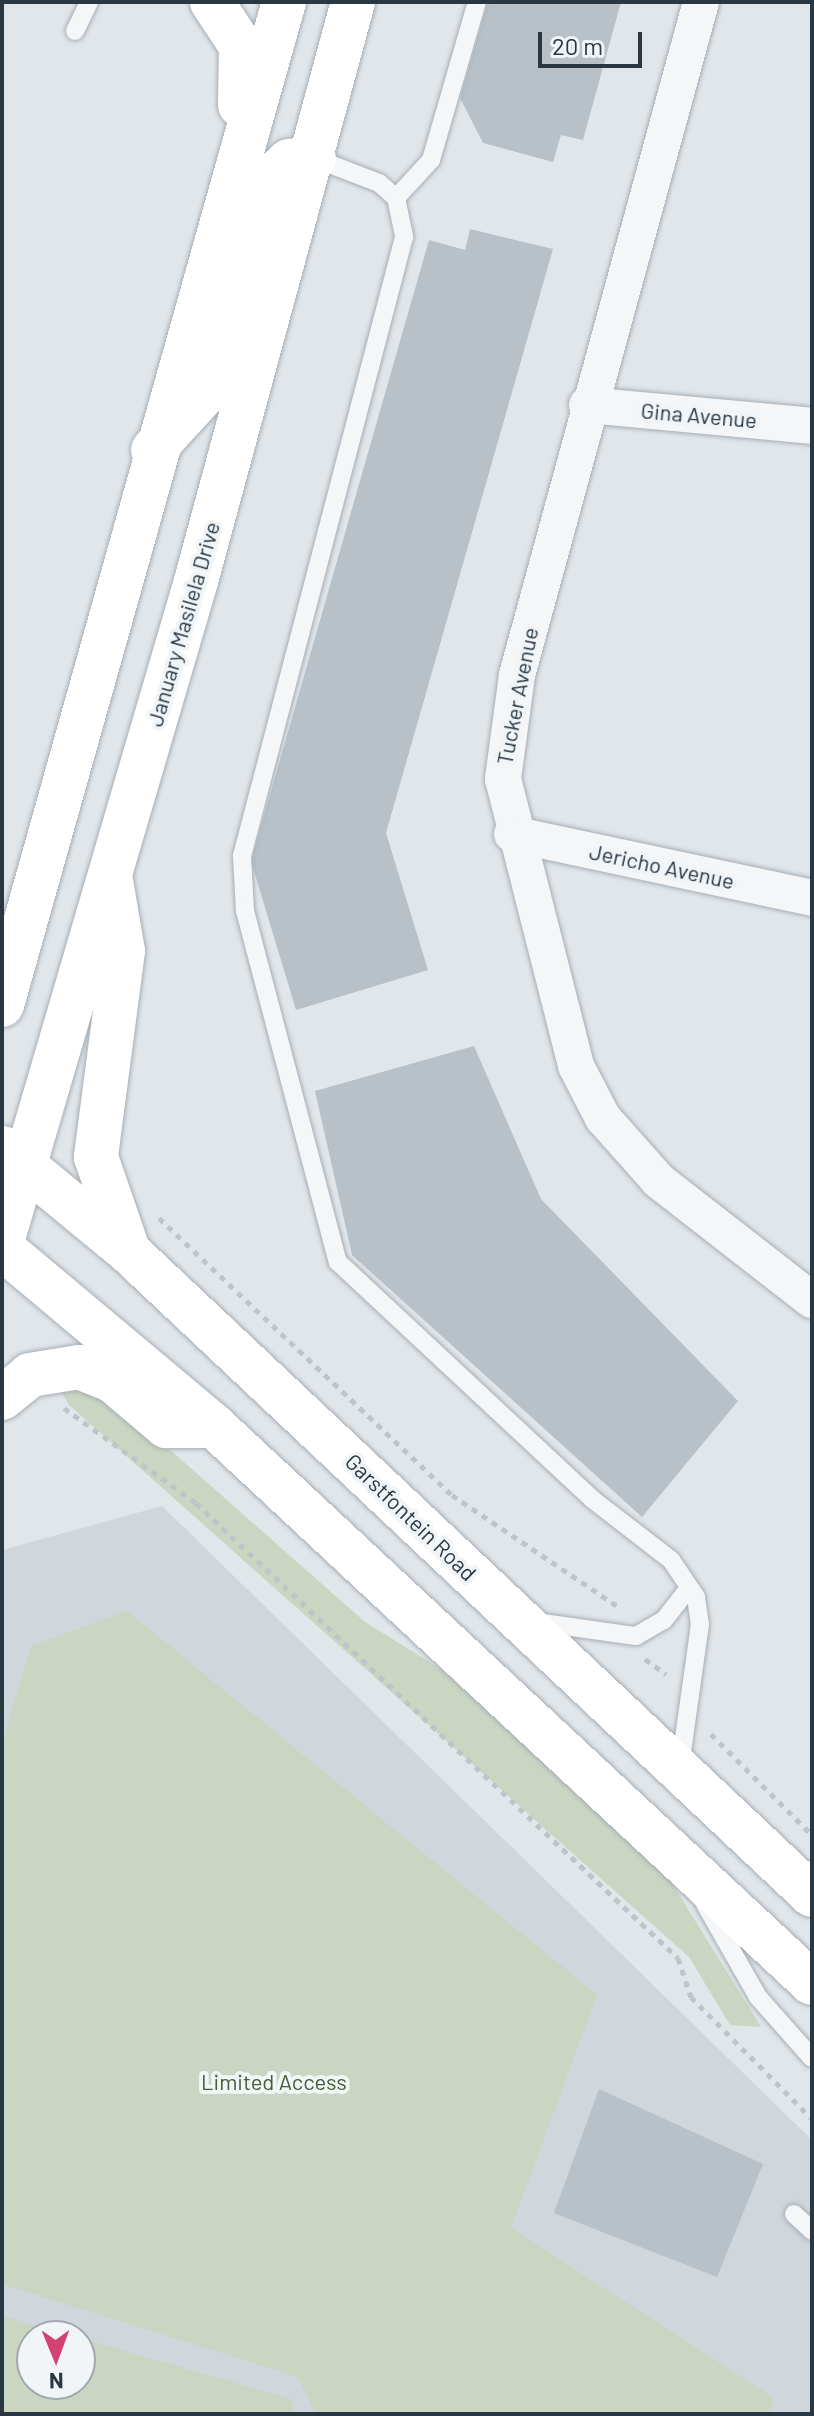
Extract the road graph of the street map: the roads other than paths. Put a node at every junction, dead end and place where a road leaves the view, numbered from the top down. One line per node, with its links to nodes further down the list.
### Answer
1 (89, 2): 7 (lane)
2 (212, 2): 10 (main road)
3 (353, 2): 8 (main road, January Masilela Drive)
4 (477, 2): 9 (lane)
5 (701, 2): 11 (street, Tucker Avenue)
6 (281, 3): 10 (main road)
7 (75, 31)
8 (314, 158): 9 (lane); 13 (main road); 15 (main road, January Masilela Drive)
9 (396, 198): 24 (lane)
10 (225, 207): 13 (main road)
11 (587, 405): 12 (street, Gina Avenue); 14 (street, Tucker Avenue)
12 (812, 426)
13 (153, 450): 17 (main road)
14 (512, 834): 16 (street, Jericho Avenue); 21 (street, Tucker Avenue)
15 (110, 875): 18 (main road, January Masilela Drive); 20 (main road)
16 (812, 898)
17 (2, 1005)
18 (13, 1156): 19 (main road, January Masilela Drive); 20 (main road, Garstfontein Road)
19 (2, 1245): 23 (main road)
20 (129, 1252): 25 (main road, Garstfontein Road)
21 (812, 1300)
22 (2, 1398): 23 (main road)
23 (214, 1426): 27 (main road)
24 (688, 1589): 25 (lane); 26 (lane)
25 (516, 1619): 26 (main road, Garstfontein Road)
26 (680, 1767): 28 (main road, Garstfontein Road)
27 (680, 1858): 29 (main road); 30 (lane)
28 (812, 1895)
29 (812, 1983)
30 (812, 2058)
31 (794, 2214): 32 (lane)
32 (812, 2231)

